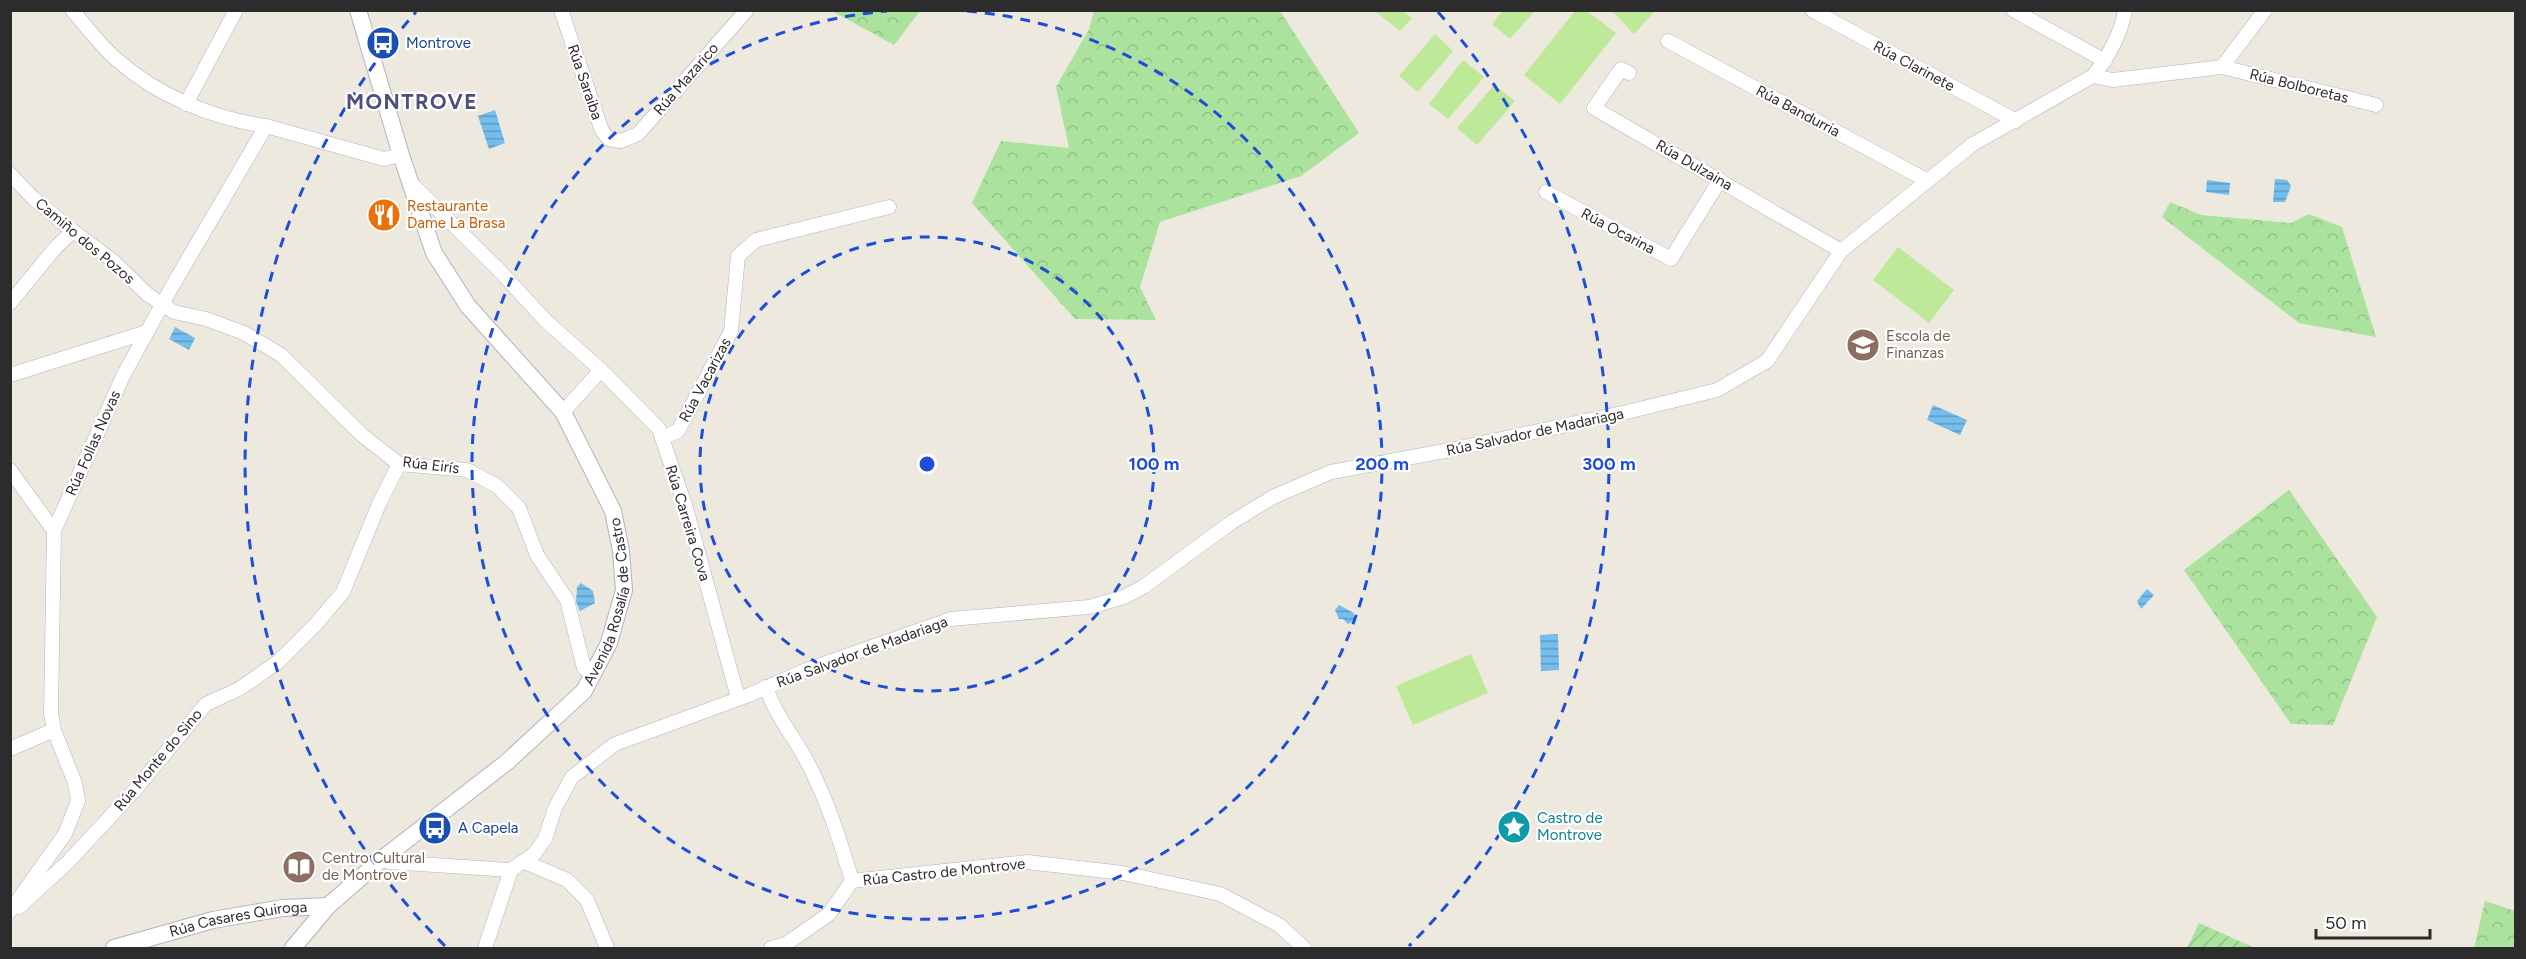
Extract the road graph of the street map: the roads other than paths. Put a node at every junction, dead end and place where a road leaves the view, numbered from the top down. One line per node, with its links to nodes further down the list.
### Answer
1 (72, 10): 15 (street)
2 (236, 10): 15 (street)
3 (358, 10): 20 (street, Avenida Rosalía de Castro)
4 (561, 10): 19 (street, Rúa Saraiba)
5 (747, 10): 19 (street, Rúa Mazarico)
6 (1812, 10): 17 (street, Rúa Clarinete)
7 (2013, 10): 11 (street)
8 (2125, 10): 11 (street)
9 (2265, 10): 12 (street)
10 (1668, 41): 23 (street, Rúa Bandurria)
11 (2104, 61): 14 (street)
12 (2222, 67): 14 (street); 16 (street, Rúa Bolboretas)
13 (1629, 74): 22 (street, Rúa Dulzaina)
14 (2093, 76): 17 (street, Rúa Salvador de Madariaga)
15 (186, 104): 18 (street)
16 (2376, 105)
17 (2016, 121): 23 (street, Rúa Salvador de Madariaga)
18 (266, 126): 20 (street); 30 (street, Rúa Follas Novas)
19 (621, 141)
20 (400, 155): 24 (street, Avenida Rosalía de Castro)
21 (10, 174): 27 (street, Camiño dos Pozos)
22 (1720, 180): 25 (street, Rúa Ocarina); 28 (street, Rúa Dulzaina)
23 (1928, 181): 28 (street, Rúa Salvador de Madariaga)
24 (409, 182): 32 (street, Rúa Carreira Cova); 34 (street, Avenida Rosalía de Castro)
25 (1546, 192)
26 (889, 207): 35 (street, Rúa Vacarizas)
27 (73, 231): 29 (street); 30 (street, Camiño dos Pozos)
28 (1841, 251): 40 (street, Rúa Salvador de Madariaga)
29 (10, 303)
30 (163, 303): 31 (street, Rúa Follas Novas); 36 (street, Rúa Eirís)
31 (147, 332): 33 (street); 38 (street, Rúa Follas Novas)
32 (601, 370): 34 (street); 35 (street, Rúa Carreira Cova)
33 (10, 375)
34 (563, 412): 39 (street, Avenida Rosalía de Castro)
35 (662, 438): 41 (street, Rúa Carreira Cova)
36 (399, 464): 39 (street, Rúa Eirís); 49 (street, Rúa Monte do Sino)
37 (11, 470): 38 (street)
38 (54, 531): 42 (street, Rúa Follas Novas)
39 (593, 674): 44 (street, Avenida Rosalía de Castro)
40 (766, 687): 41 (street, Rúa Salvador de Madariaga); 47 (street)
41 (738, 698): 45 (street, Rúa Salvador de Madariaga)
42 (54, 730): 43 (street); 49 (street, Rúa Follas Novas)
43 (10, 748)
44 (382, 859): 46 (street); 48 (street, Avenida Rosalía de Castro)
45 (525, 862): 46 (street, Rúa Salvador de Madariaga); 53 (street)
46 (511, 870): 52 (street)
47 (852, 880): 54 (street); 55 (street, Rúa Castro de Montrove)
48 (328, 906): 50 (street, Rúa Casares Quiroga); 51 (street, Avenida Rosalía de Castro)
49 (10, 913)
50 (114, 948)
51 (293, 948)
52 (485, 948)
53 (606, 948)
54 (771, 948)
55 (1304, 948)

